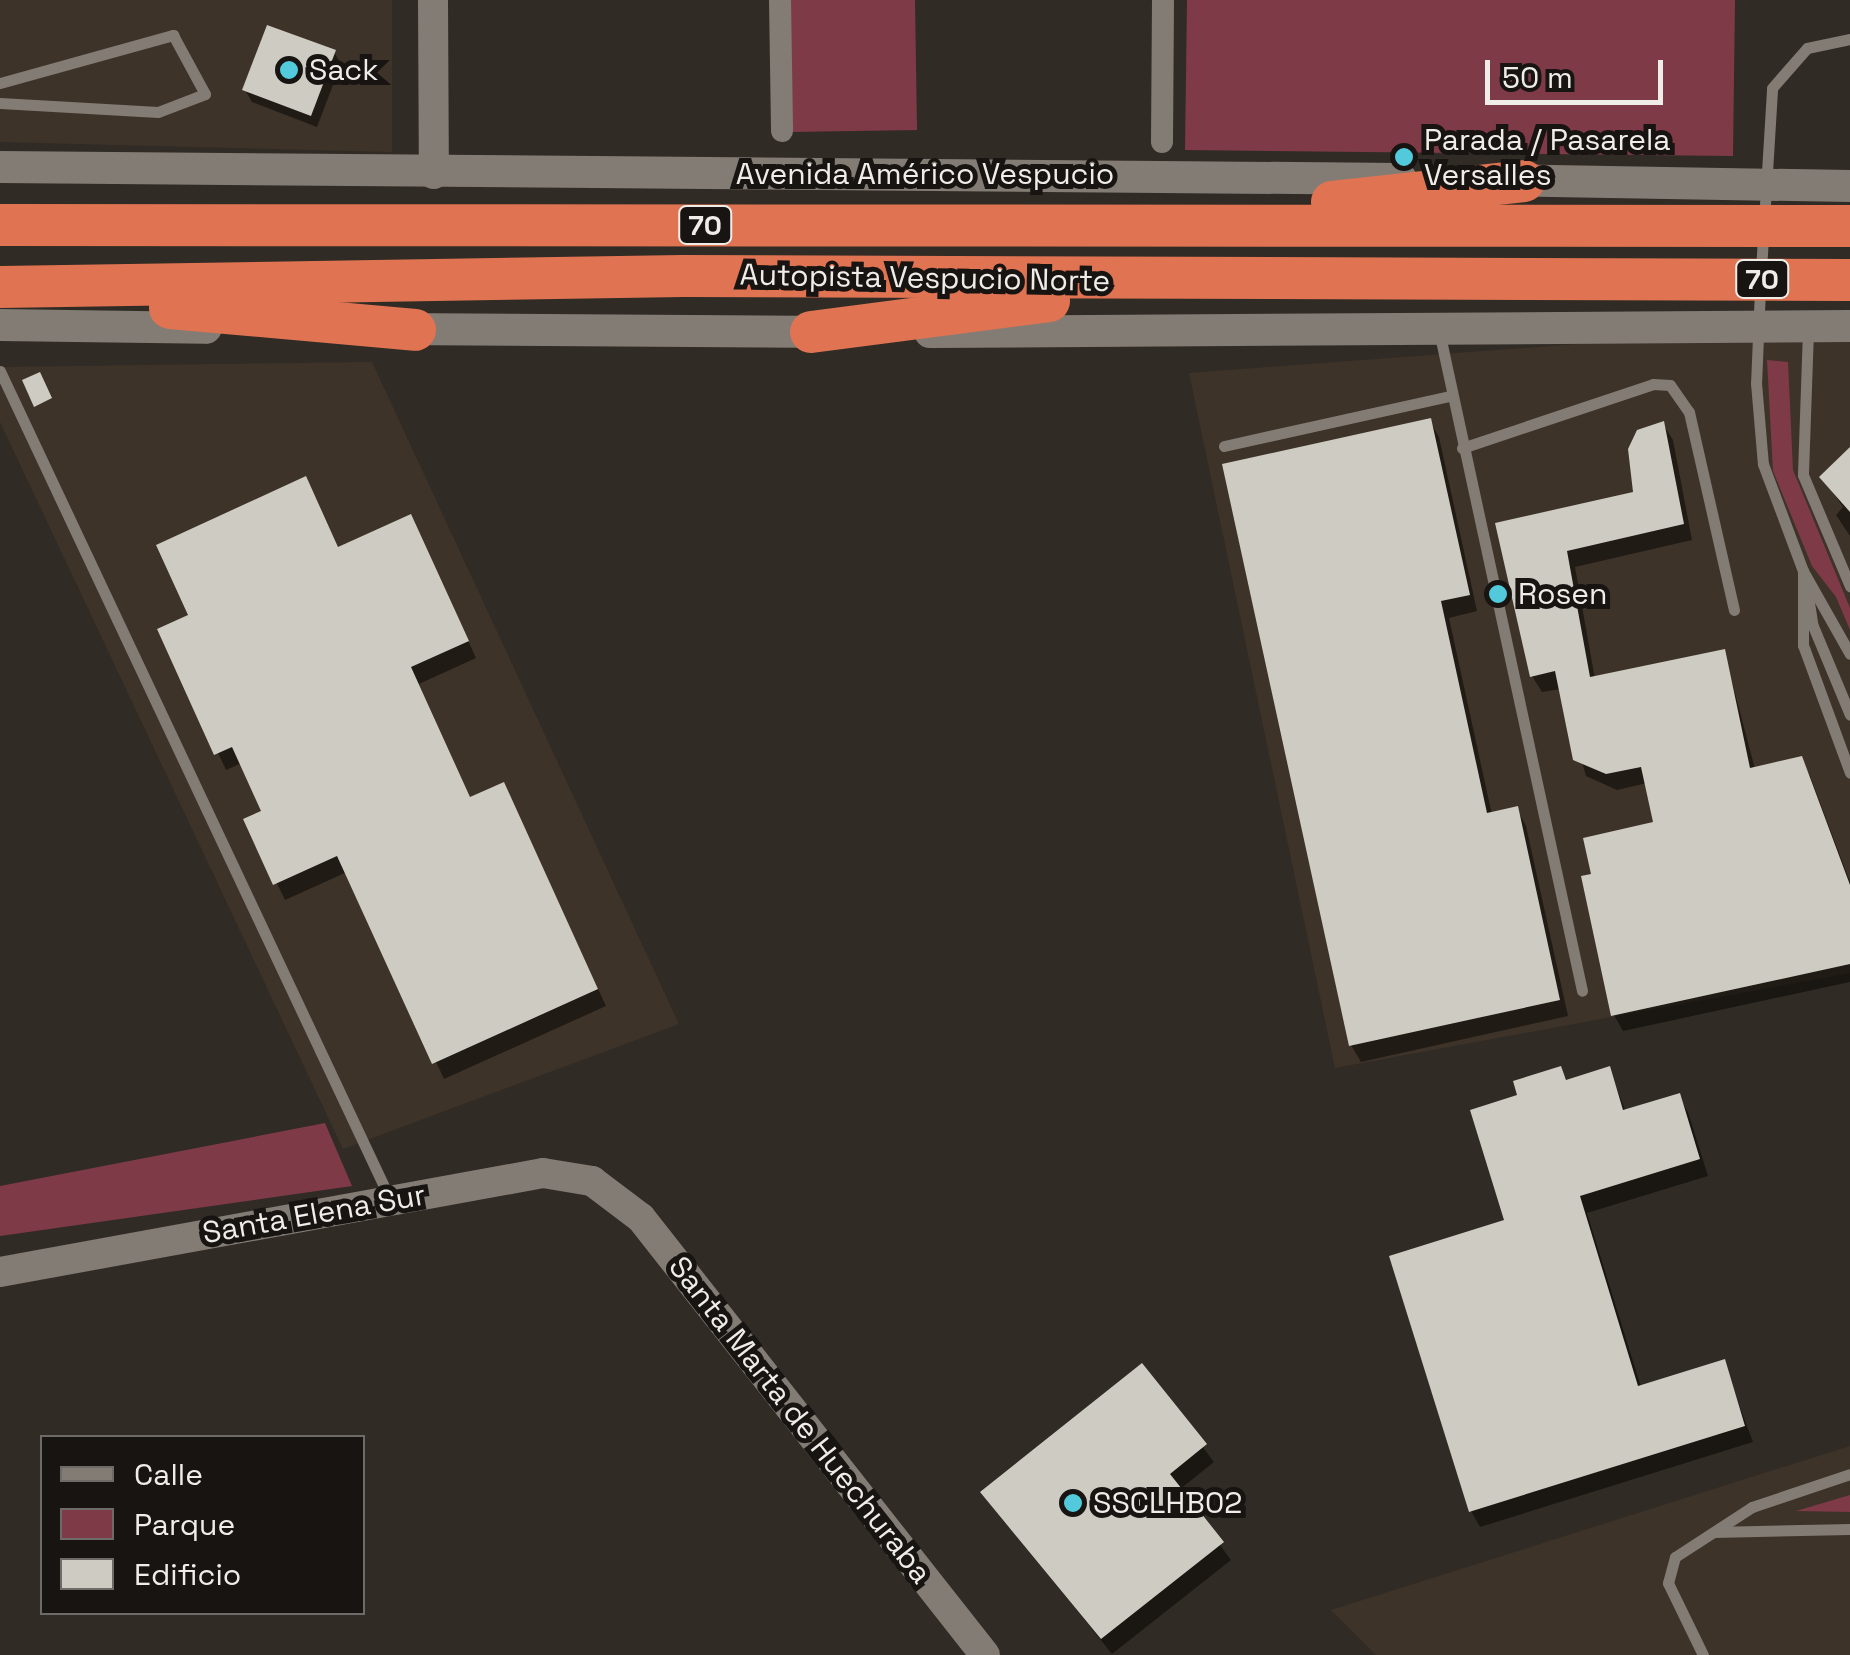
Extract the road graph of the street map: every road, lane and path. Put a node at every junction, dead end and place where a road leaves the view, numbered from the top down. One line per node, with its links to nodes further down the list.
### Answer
1 (433, 0): 10 (street)
2 (780, 0): 7 (street)
3 (1163, 0): 8 (street)
4 (1850, 39): 29 (lane)
5 (0, 83): 6 (lane)
6 (0, 103)
7 (782, 132)
8 (1162, 142)
9 (0, 167): 10 (main road, Avenida Américo Vespucio)
10 (434, 174): 11 (main road, Avenida Américo Vespucio)
11 (1524, 181): 12 (main road, Avenida Américo Vespucio); 14 (highway)
12 (1842, 182)
13 (0, 224): 14 (highway, Autopista Vespucio Norte / 70)
14 (1118, 226): 15 (highway, Autopista Vespucio Norte / 70)
15 (1850, 226)
16 (1850, 280): 17 (highway, Autopista Vespucio Norte / 70)
17 (1205, 281): 18 (highway, Autopista Vespucio Norte / 70); 24 (highway)
18 (0, 290): 23 (highway)
19 (0, 326): 23 (main road)
20 (1809, 326): 21 (main road); 22 (main road); 30 (lane)
21 (1850, 326)
22 (1439, 328): 24 (main road); 26 (lane)
23 (415, 330): 24 (main road)
24 (811, 332)
25 (0, 371): 37 (lane)
26 (1450, 396): 27 (lane); 28 (lane)
27 (1224, 446)
28 (1462, 448): 31 (lane); 35 (lane)
29 (1803, 570): 32 (lane); 33 (lane); 34 (lane)
30 (1850, 586)
31 (1734, 610)
32 (1850, 654)
33 (1850, 715)
34 (1850, 773)
35 (1582, 991)
36 (610, 1190): 37 (street, Santa Elena Sur); 42 (street, Santa Marta de Huechuraba)
37 (391, 1201): 38 (street, Santa Elena Sur)
38 (5, 1269)
39 (1850, 1474): 41 (lane)
40 (1850, 1529): 41 (lane)
41 (1709, 1532): 43 (lane)
42 (985, 1655)
43 (1703, 1655)

